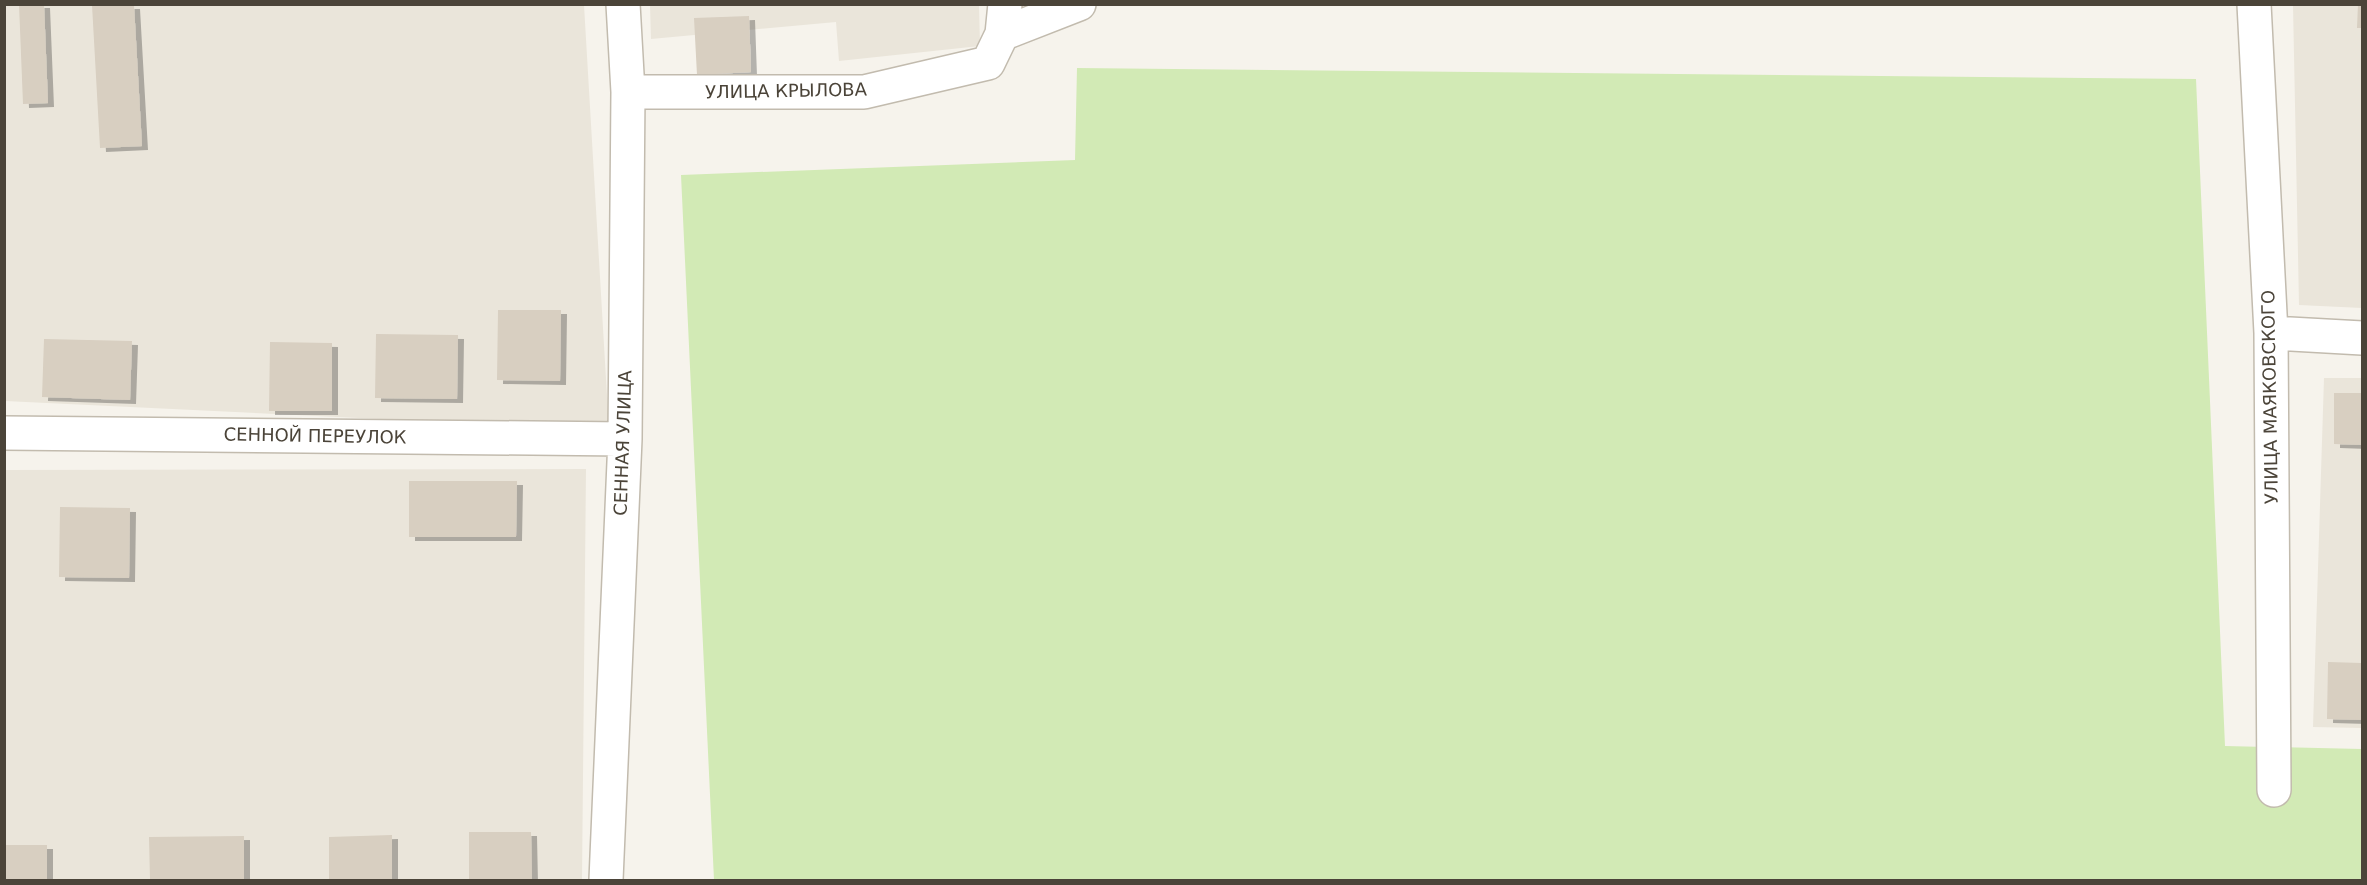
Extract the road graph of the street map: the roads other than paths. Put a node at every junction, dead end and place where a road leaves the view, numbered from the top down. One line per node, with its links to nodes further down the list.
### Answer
1 (623, 4): 5 (street, СЕННАЯ УЛИЦА)
2 (1079, 4): 4 (street)
3 (2254, 4): 6 (street, УЛИЦА МАЯКОВСКОГО)
4 (1003, 19): 5 (street, УЛИЦА КРЫЛОВА)
5 (628, 92): 9 (street, СЕННАЯ УЛИЦА)
6 (2271, 333): 7 (street); 10 (street, УЛИЦА МАЯКОВСКОГО)
7 (2362, 338)
8 (4, 433): 9 (street, СЕННОЙ ПЕРЕУЛОК)
9 (625, 439): 11 (street, СЕННАЯ УЛИЦА)
10 (2274, 790)
11 (606, 880)

